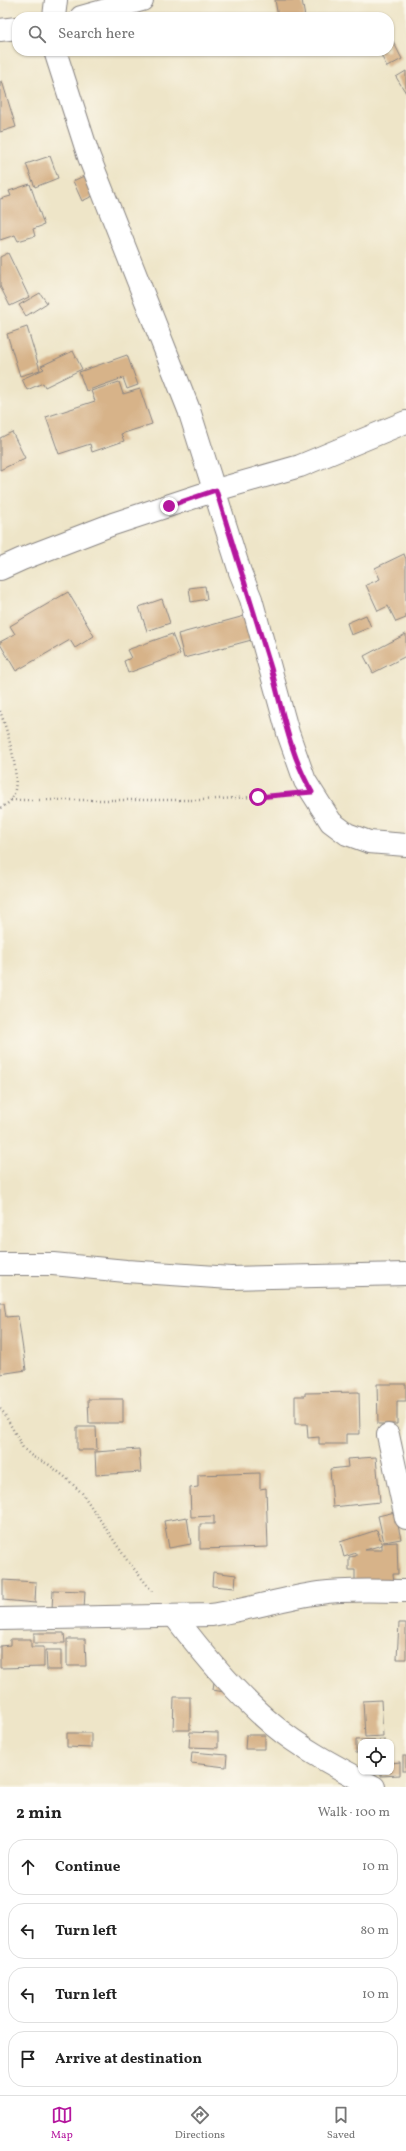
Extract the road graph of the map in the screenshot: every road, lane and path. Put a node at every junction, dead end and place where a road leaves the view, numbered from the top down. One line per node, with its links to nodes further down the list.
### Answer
1 (56, 0): 3 (street)
2 (142, 0): 4 (street)
3 (55, 12)
4 (99, 12)
5 (12, 29): 6 (street)
6 (0, 30)
7 (57, 56): 9 (street)
8 (406, 422): 9 (street)
9 (216, 490): 10 (street); 12 (street)
10 (0, 569)
11 (0, 711): 13 (path)
12 (312, 792): 13 (path); 15 (street)
13 (11, 800): 14 (path)
14 (0, 808)
15 (406, 844)
16 (0, 1264): 17 (street)
17 (406, 1274)
18 (0, 1409): 22 (path)
19 (388, 1435): 20 (street)
20 (406, 1518)
21 (406, 1591): 22 (street)
22 (175, 1617): 23 (street); 24 (street)
23 (0, 1619)
24 (374, 1787)

